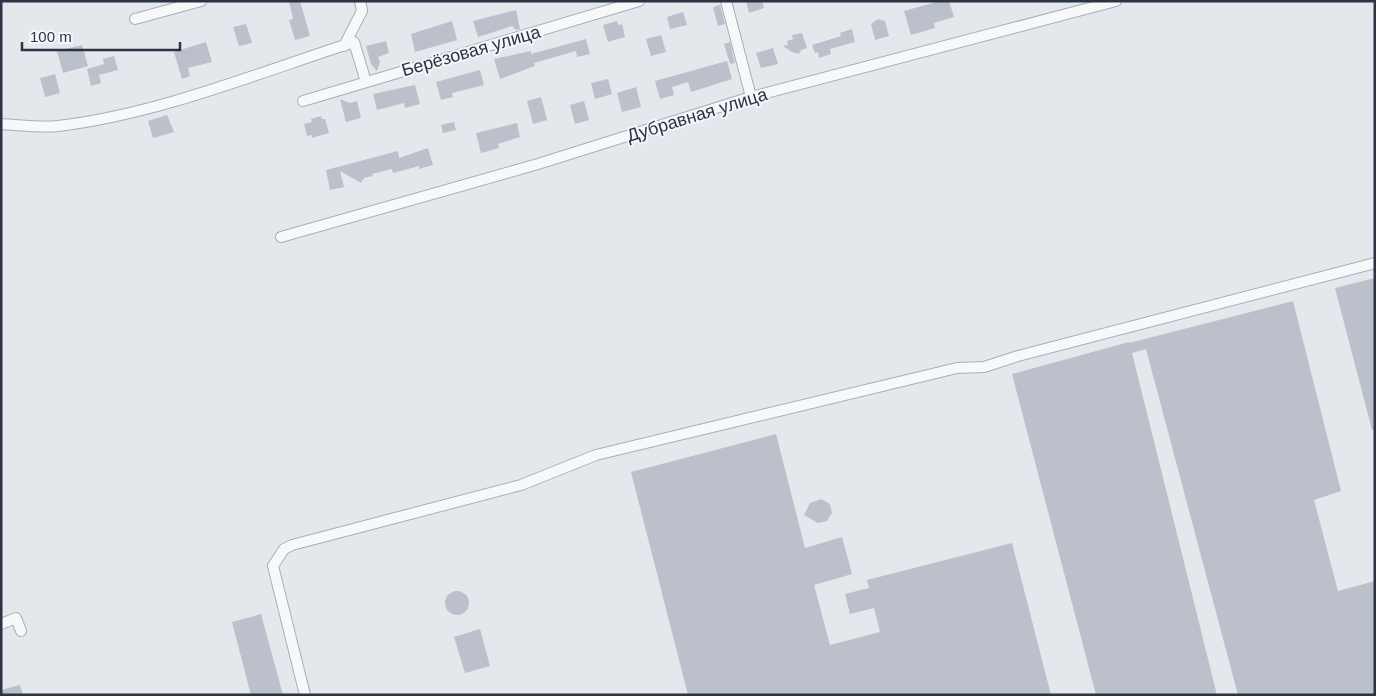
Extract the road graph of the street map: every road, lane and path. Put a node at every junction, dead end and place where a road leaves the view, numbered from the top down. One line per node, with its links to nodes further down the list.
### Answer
1 (201, 1): 6 (street)
2 (360, 1): 7 (street)
3 (639, 1): 8 (street, Берёзовая улица)
4 (726, 1): 9 (street)
5 (1116, 1): 9 (street, Дубравная улица)
6 (135, 19)
7 (349, 44): 8 (street); 11 (street)
8 (366, 82): 10 (street, Берёзовая улица)
9 (751, 98): 12 (street, Дубравная улица)
10 (303, 101)
11 (1, 124)
12 (281, 237)
13 (1375, 263): 16 (street)
14 (1, 624): 15 (street)
15 (21, 631)
16 (305, 695)

